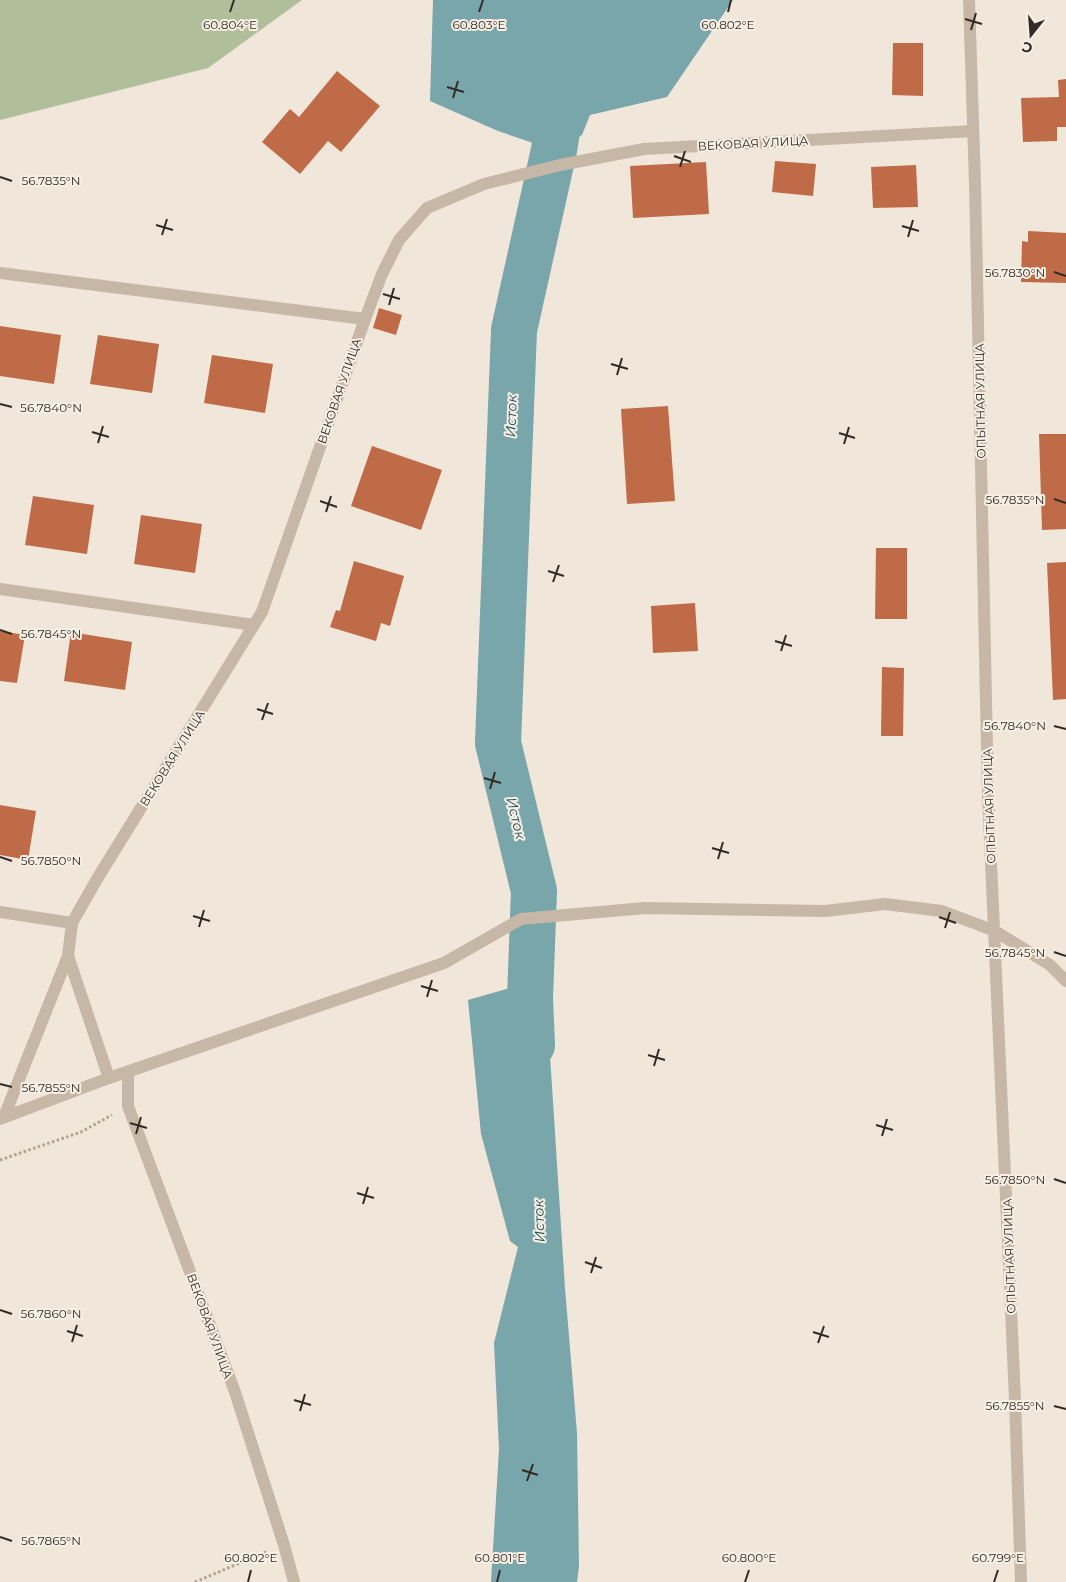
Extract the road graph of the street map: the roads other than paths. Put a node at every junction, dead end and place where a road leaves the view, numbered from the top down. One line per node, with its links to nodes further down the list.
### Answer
1 (969, 0): 2 (street, ОПЫТНАЯ УЛИЦА)
2 (973, 131): 4 (street, ВЕКОВАЯ УЛИЦА); 9 (street, ОПЫТНАЯ УЛИЦА)
3 (0, 273): 4 (street)
4 (364, 319): 6 (street, ВЕКОВАЯ УЛИЦА)
5 (0, 589): 6 (street)
6 (254, 625): 8 (street, ВЕКОВАЯ УЛИЦА)
7 (0, 912): 8 (street)
8 (72, 923): 10 (street, ВЕКОВАЯ УЛИЦА)
9 (995, 931): 11 (street); 12 (street); 16 (street, ОПЫТНАЯ УЛИЦА)
10 (68, 956): 13 (street, ВЕКОВАЯ УЛИЦА); 14 (street)
11 (1066, 982)
12 (128, 1072): 13 (street); 15 (street, ВЕКОВАЯ УЛИЦА)
13 (109, 1078): 14 (street)
14 (2, 1118)
15 (294, 1582)
16 (1021, 1582)

